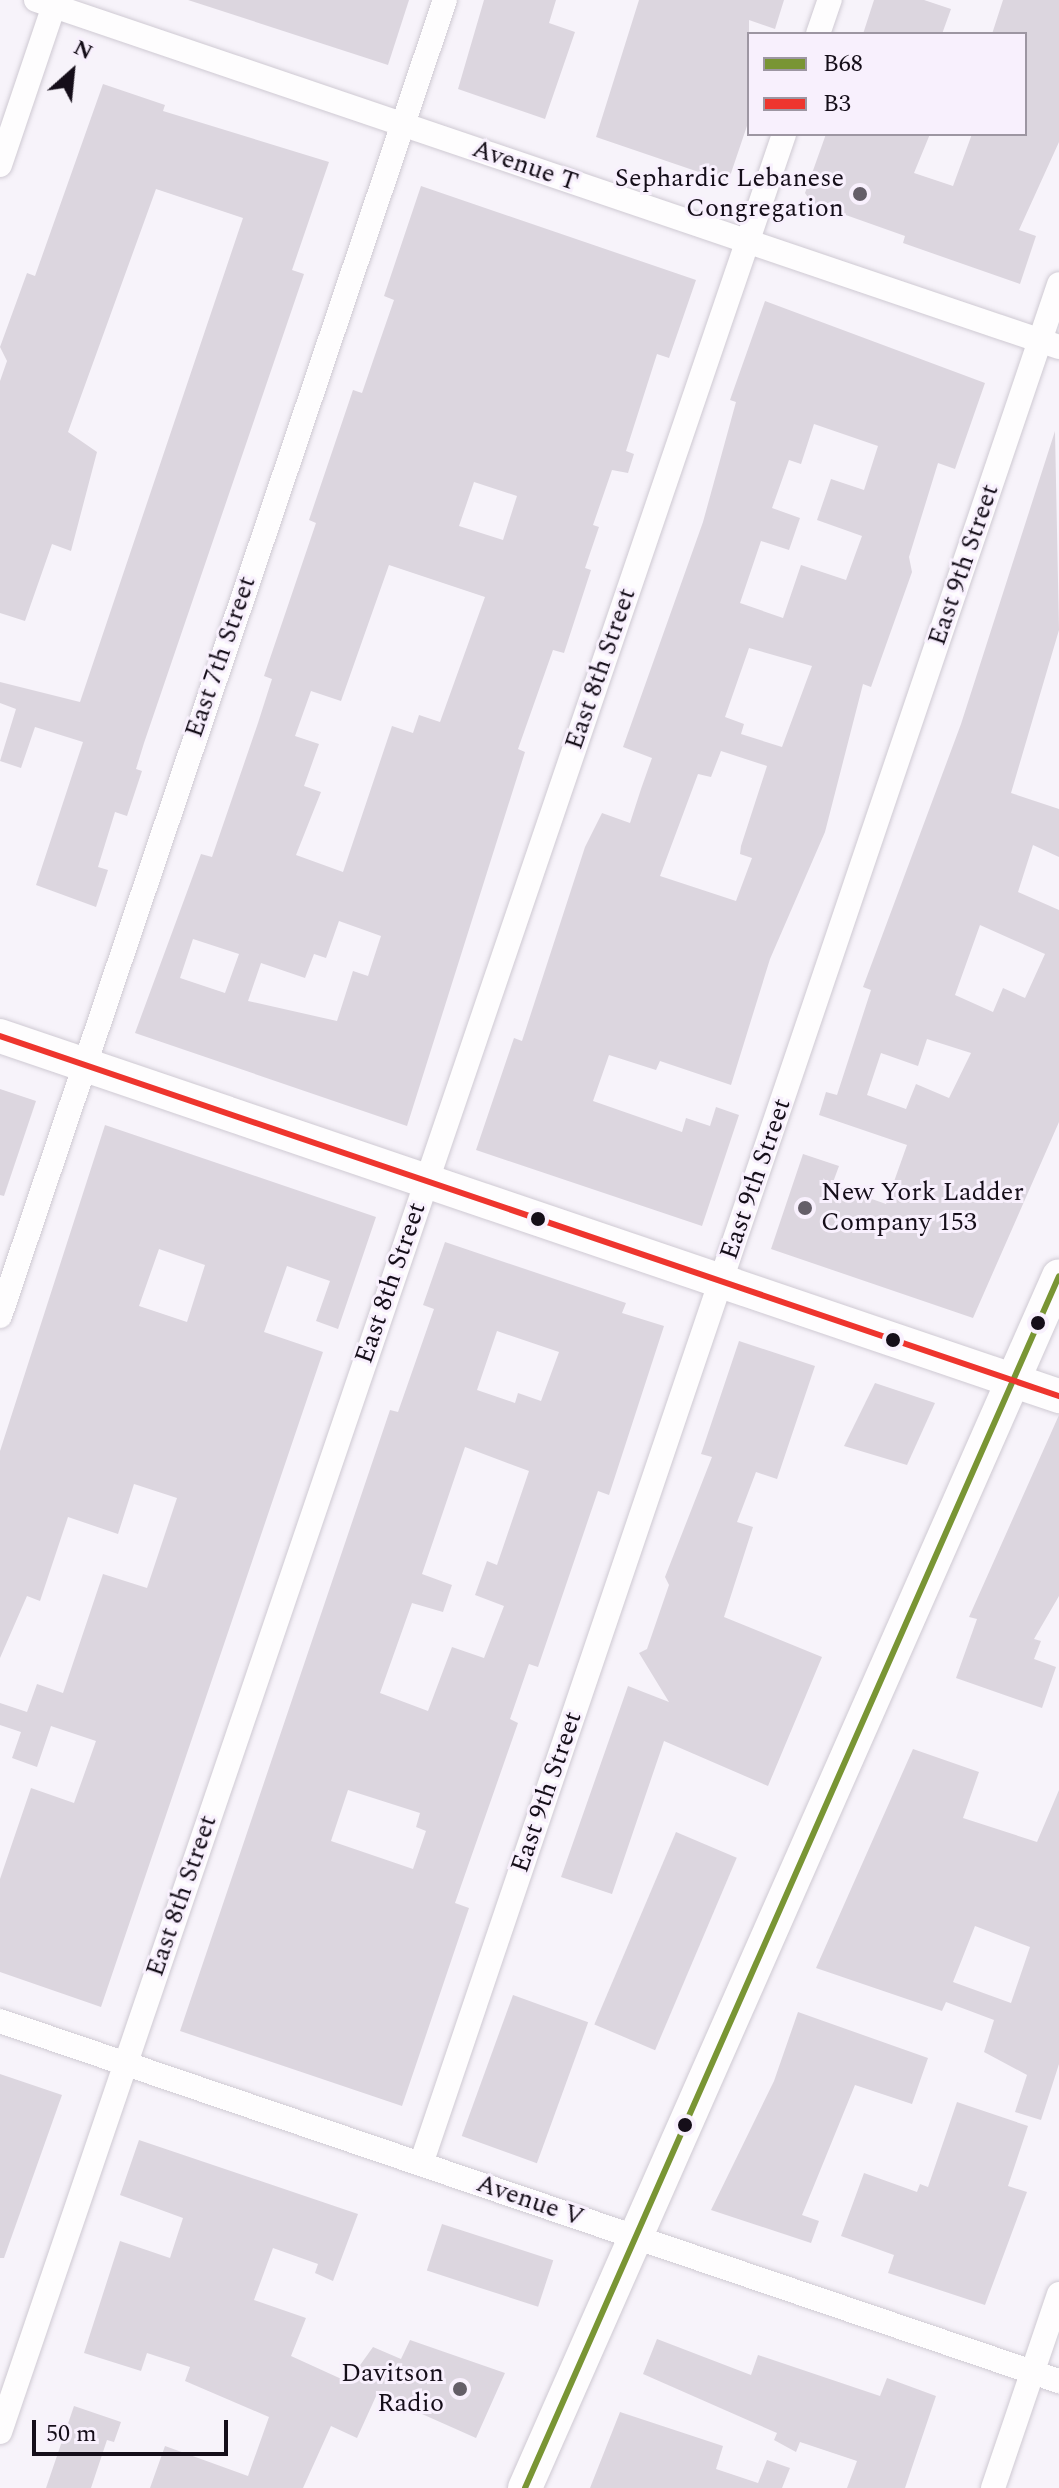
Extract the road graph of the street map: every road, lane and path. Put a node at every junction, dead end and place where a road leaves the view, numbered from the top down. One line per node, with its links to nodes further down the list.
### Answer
1 (445, 0): 5 (street, East 7th Street)
2 (830, 0): 4 (street)
3 (49, 2): 5 (street, Avenue T); 7 (street)
4 (819, 32)
5 (402, 124): 8 (street, Avenue T); 12 (street, East 7th Street)
6 (783, 136): 8 (street, East 8th Street)
7 (0, 165)
8 (747, 242): 10 (street, Avenue T); 13 (street, East 8th Street)
9 (1059, 284): 10 (street, East 9th Street)
10 (1049, 344): 15 (street, East 9th Street)
11 (0, 1036): 12 (main road)
12 (84, 1065): 13 (main road); 16 (street, East 7th Street)
13 (426, 1181): 15 (main road); 20 (street, East 8th Street)
14 (1059, 1276): 17 (main road)
15 (721, 1281): 17 (main road); 21 (street, East 9th Street)
16 (0, 1316)
17 (1013, 1381): 18 (main road); 22 (main road)
18 (1059, 1396)
19 (0, 2021): 20 (street, Avenue V)
20 (125, 2064): 21 (street, Avenue V); 26 (street, East 8th Street)
21 (421, 2164): 22 (street, Avenue V)
22 (635, 2238): 24 (street, Avenue V); 27 (main road)
23 (1059, 2294): 24 (street)
24 (1032, 2372): 25 (street, Avenue V); 28 (street)
25 (1059, 2381)
26 (0, 2432)
27 (525, 2488)
28 (993, 2488)

